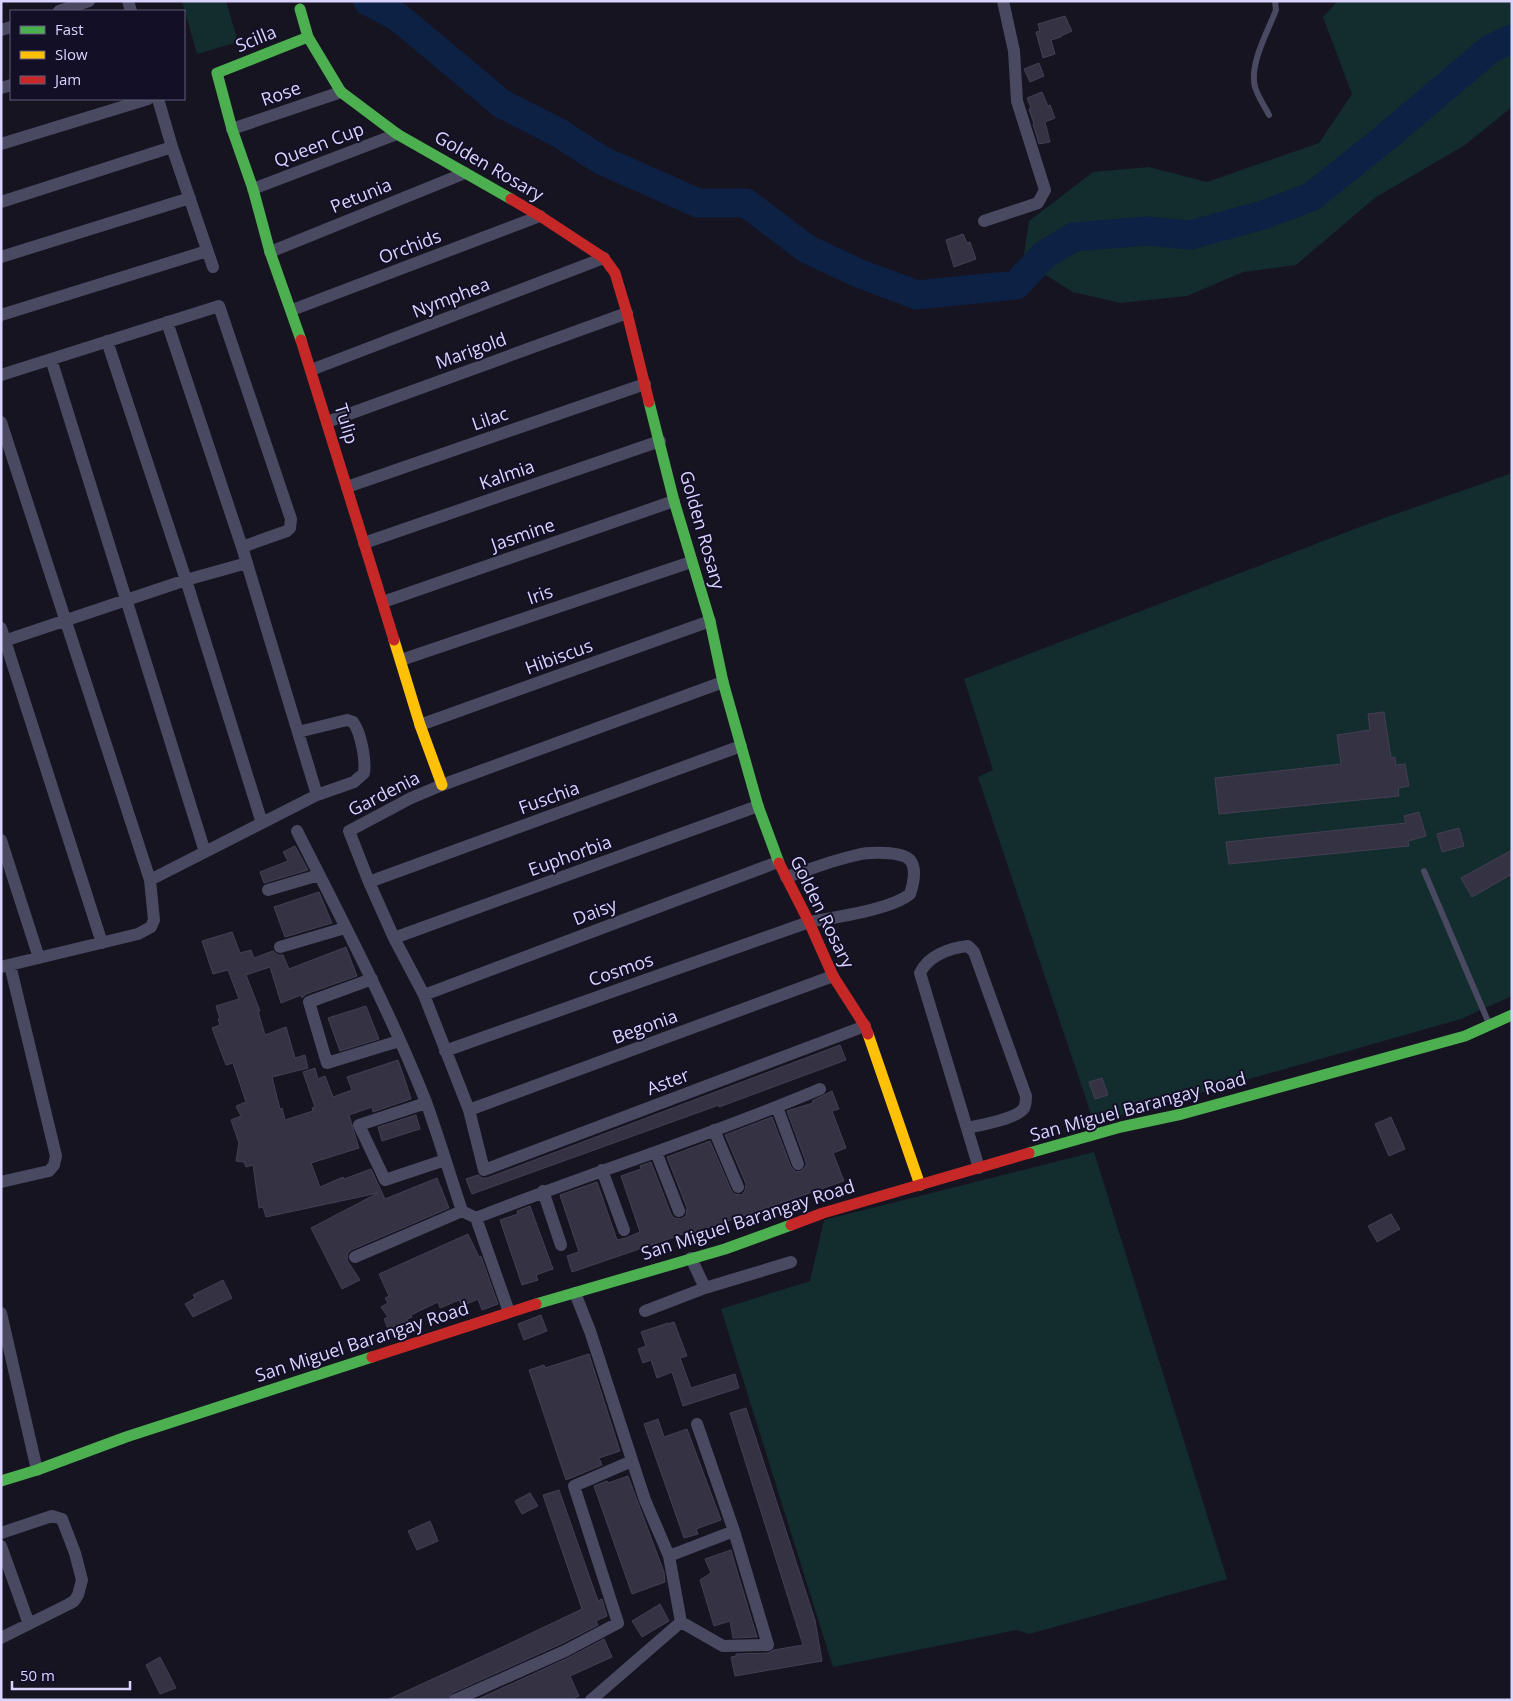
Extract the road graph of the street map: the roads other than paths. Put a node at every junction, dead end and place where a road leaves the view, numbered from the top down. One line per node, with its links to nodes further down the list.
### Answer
1 (89, 1): 5 (street)
2 (1003, 1): 21 (street)
3 (1275, 1): 11 (lane)
4 (300, 9): 6 (street, Golden Rosary)
5 (62, 10)
6 (308, 37): 7 (street, Scilla); 8 (street, Golden Rosary)
7 (217, 73): 12 (street, Tulip)
8 (342, 92): 12 (street, Rose); 13 (street, Golden Rosary)
9 (145, 100): 14 (street)
10 (158, 100): 15 (street)
11 (1269, 115)
12 (232, 128): 17 (street, Tulip)
13 (397, 134): 16 (street, Golden Rosary); 17 (street, Queen Cup)
14 (1, 144)
15 (172, 147): 18 (street); 19 (street)
16 (465, 173): 20 (street, Golden Rosary); 23 (street, Petunia)
17 (253, 189): 23 (street, Tulip)
18 (190, 198): 22 (street); 24 (street)
19 (1, 202)
20 (540, 216): 25 (street, Golden Rosary); 27 (street, Orchids)
21 (984, 220)
22 (207, 251): 26 (street); 29 (street)
23 (270, 252): 27 (street, Tulip)
24 (1, 257)
25 (604, 258): 28 (street, Golden Rosary); 33 (street, Nymphea)
26 (213, 267)
27 (292, 310): 33 (street, Tulip)
28 (627, 313): 35 (street, Golden Rosary); 37 (street, Marigold)
29 (1, 315)
30 (167, 322): 31 (street); 42 (street); 42 (street)
31 (107, 341): 32 (street); 45 (street)
32 (51, 359): 34 (street); 46 (street)
33 (311, 370): 37 (street, Tulip)
34 (1, 375)
35 (645, 384): 38 (street, Golden Rosary); 39 (street, Lilac)
36 (1, 422): 48 (street)
37 (327, 422): 39 (street, Tulip)
38 (660, 441): 40 (street, Golden Rosary); 41 (street, Kalmia)
39 (347, 487): 41 (street, Tulip)
40 (674, 501): 43 (street, Golden Rosary); 47 (street, Jasmine)
41 (364, 543): 47 (street, Tulip)
42 (242, 547): 44 (street)
43 (691, 562): 49 (street, Golden Rosary); 51 (street, Iris)
44 (247, 563): 45 (street); 54 (street)
45 (186, 580): 46 (street); 59 (street)
46 (126, 600): 48 (street); 62 (street)
47 (382, 602): 51 (street, Tulip)
48 (66, 620): 50 (street); 67 (street)
49 (710, 621): 52 (street, Golden Rosary); 53 (street, Hibiscus)
50 (3, 637): 73 (street)
51 (401, 660): 53 (street, Tulip)
52 (724, 682): 55 (street, Golden Rosary); 56 (street, Gardenia)
53 (420, 725): 56 (street, Tulip)
54 (298, 732): 57 (street); 57 (street)
55 (742, 746): 58 (street, Golden Rosary); 68 (street, Fuschia)
56 (442, 785): 68 (street, Gardenia)
57 (317, 795): 59 (street)
58 (758, 806): 63 (street, Golden Rosary); 72 (street, Euphorbia)
59 (262, 823): 62 (street)
60 (297, 831): 65 (street)
61 (1, 840): 75 (street)
62 (205, 852): 67 (street)
63 (778, 862): 66 (street, Golden Rosary); 79 (street, Daisy)
64 (1424, 871): 82 (lane)
65 (319, 875): 69 (street); 71 (street)
66 (786, 877): 70 (street, Golden Rosary); 70 (street, Cosmos)
67 (150, 880): 73 (street)
68 (369, 882): 72 (street, Gardenia)
69 (268, 890)
70 (809, 922): 77 (street, Golden Rosary); 84 (street, Cosmos)
71 (345, 928): 74 (street); 78 (street)
72 (394, 938): 79 (street, Gardenia)
73 (102, 943): 75 (street)
74 (280, 947)
75 (39, 958): 76 (street)
76 (6, 966): 97 (street)
77 (833, 976): 81 (street, Golden Rosary); 88 (street, Begonia)
78 (372, 979): 83 (street); 83 (street)
79 (424, 995): 84 (street, Gardenia)
80 (1512, 1015): 82 (street, San Miguel Barangay Road)
81 (865, 1026): 95 (street, Aster); 98 (street, Golden Rosary)
82 (1490, 1026): 94 (street, San Miguel Barangay Road)
83 (399, 1041): 86 (street)
84 (446, 1050): 88 (street, Gardenia)
85 (820, 1089): 87 (street)
86 (426, 1102): 92 (street); 92 (street)
87 (777, 1107): 90 (street); 93 (street)
88 (469, 1110): 95 (street, Gardenia)
89 (967, 1128): 89 (street); 94 (street)
90 (714, 1130): 91 (street); 99 (street)
91 (656, 1152): 96 (street); 102 (street)
92 (445, 1160): 101 (street)
93 (798, 1164)
94 (979, 1168): 98 (street, San Miguel Barangay Road)
95 (484, 1170)
96 (602, 1170): 100 (street); 104 (street)
97 (1, 1182)
98 (920, 1185): 107 (street, San Miguel Barangay Road)
99 (738, 1187)
100 (543, 1191): 103 (street); 105 (street)
101 (462, 1211): 103 (street); 106 (street)
102 (679, 1211)
103 (476, 1218): 112 (street)
104 (624, 1230)
105 (561, 1245)
106 (356, 1257)
107 (690, 1258): 109 (street); 110 (street, San Miguel Barangay Road)
108 (792, 1262): 109 (street)
109 (706, 1288): 111 (street)
110 (575, 1293): 112 (street, San Miguel Barangay Road); 115 (street)
111 (646, 1311)
112 (509, 1312): 116 (street, San Miguel Barangay Road)
113 (1, 1313): 116 (street)
114 (697, 1424): 118 (street)
115 (632, 1461): 121 (street); 125 (street)
116 (37, 1470): 117 (street, San Miguel Barangay Road)
117 (1, 1482)
118 (734, 1531): 121 (street); 122 (street)
119 (1, 1533): 123 (street)
120 (1, 1546): 123 (street)
121 (669, 1556): 122 (street)
122 (681, 1622): 126 (street)
123 (29, 1624): 124 (street)
124 (1, 1638)
125 (455, 1700)
126 (591, 1700)

